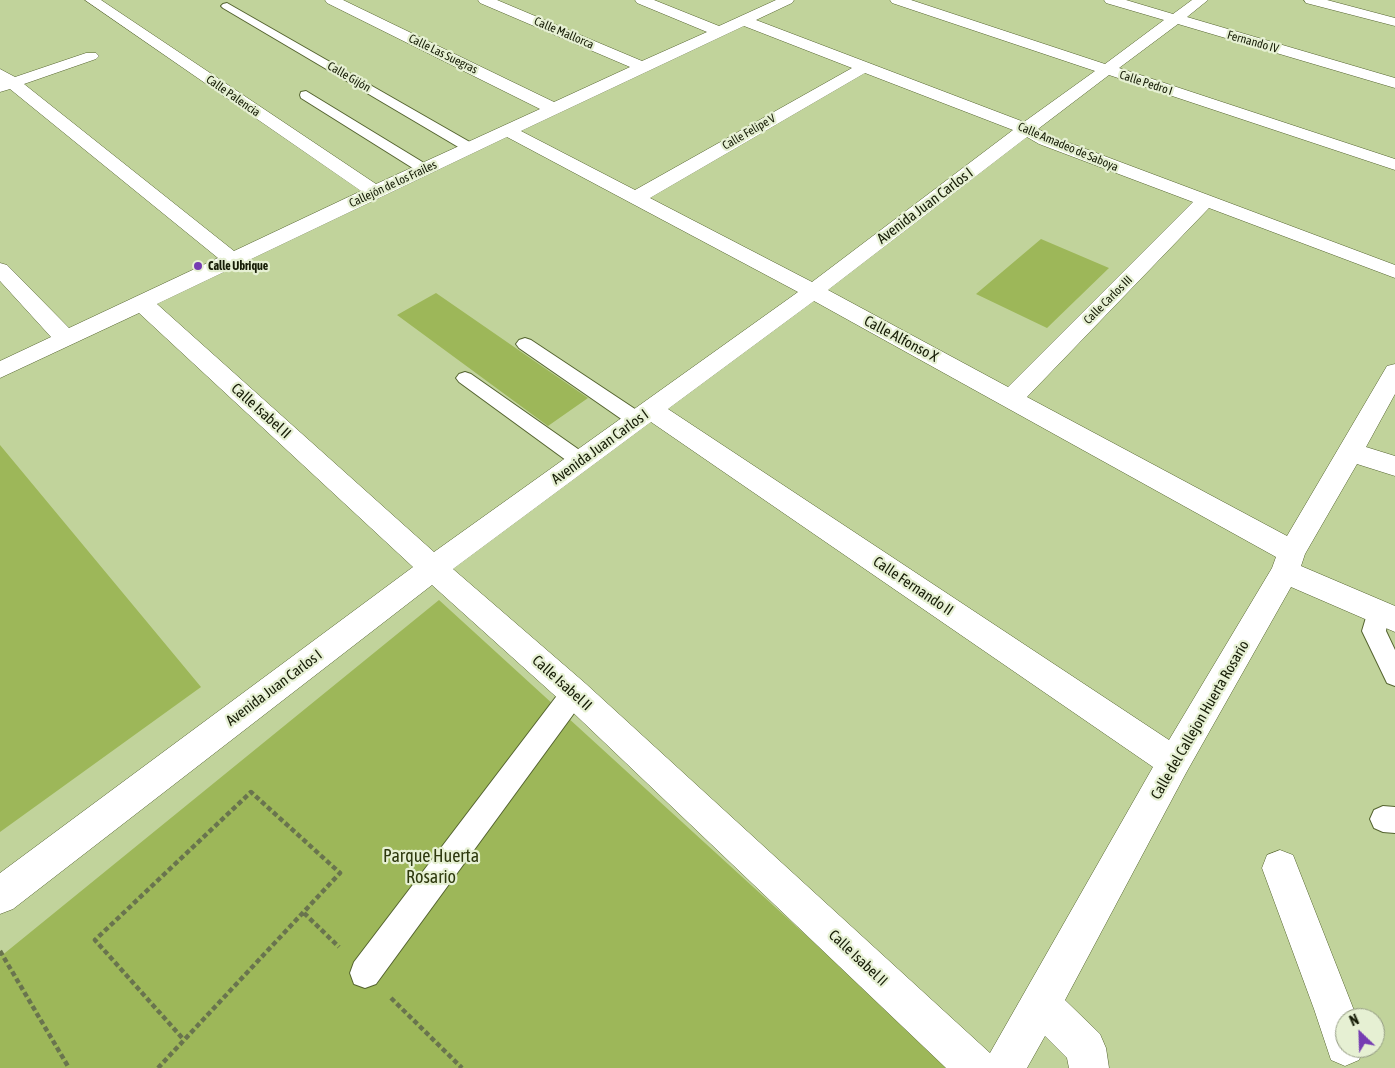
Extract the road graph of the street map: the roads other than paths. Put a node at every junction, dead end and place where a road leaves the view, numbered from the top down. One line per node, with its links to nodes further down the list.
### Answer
1 (92, 0): 30 (street, Calle Palencia)
2 (332, 0): 24 (street, Calle Las Suegras)
3 (485, 0): 19 (street, Calle Mallorca)
4 (642, 0): 16 (street)
5 (753, 0): 12 (street)
6 (787, 0): 12 (street, Callejón de los Frailes)
7 (898, 0): 20 (street, Calle Pedro I)
8 (1112, 0): 13 (street, Fernando IV)
9 (1201, 0): 13 (street, Avenida Juan Carlos I)
10 (1311, 0): 15 (street)
11 (227, 6): 27 (lane, Calle Gijón)
12 (771, 7): 14 (street, Callejón de los Frailes)
13 (1176, 19): 20 (street, Avenida Juan Carlos I); 22 (street, Fernando IV)
14 (742, 20): 16 (street, Callejón de los Frailes); 18 (street, Calle Amadeo de Saboya)
15 (1395, 22)
16 (719, 30): 19 (street, Callejón de los Frailes)
17 (91, 56): 21 (street)
18 (864, 66): 25 (street, Calle Amadeo de Saboya); 31 (street, Calle Felipe V)
19 (642, 67): 24 (street, Callejón de los Frailes)
20 (1106, 70): 25 (street, Avenida Juan Carlos I); 28 (street, Calle Pedro I)
21 (4, 82): 33 (street)
22 (1395, 83)
23 (306, 95): 29 (lane)
24 (554, 109): 26 (street, Callejón de los Frailes)
25 (1026, 129): 32 (street, Calle Amadeo de Saboya); 36 (street, Avenida Juan Carlos I)
26 (508, 131): 27 (street, Callejón de los Frailes); 31 (street, Calle Alfonso X)
27 (470, 148): 29 (street, Callejón de los Frailes)
28 (1395, 165)
29 (424, 169): 30 (street, Callejón de los Frailes)
30 (375, 192): 33 (street, Callejón de los Frailes)
31 (635, 198): 36 (street, Calle Alfonso X)
32 (1205, 201): 35 (street, Calle Amadeo de Saboya); 43 (street, Calle Carlos III)
33 (232, 259): 37 (street, Callejón de los Frailes)
34 (0, 269): 38 (street)
35 (1395, 272)
36 (814, 291): 43 (street, Calle Alfonso X); 44 (street, Avenida Juan Carlos I)
37 (142, 303): 38 (street, Callejón de los Frailes); 49 (street, Calle Isabel II)
38 (66, 339): 40 (street, Callejón de los Frailes)
39 (525, 344): 44 (lane)
40 (0, 370)
41 (1395, 372): 45 (street, Calle del Callejon Huerta Rosario)
42 (465, 378): 46 (lane)
43 (1011, 398): 48 (street, Calle Alfonso X)
44 (644, 415): 46 (street, Avenida Juan Carlos I); 53 (street, Calle Fernando II)
45 (1352, 452): 47 (street); 48 (street, Calle del Callejon Huerta Rosario)
46 (581, 461): 49 (street, Avenida Juan Carlos I)
47 (1395, 466)
48 (1289, 562): 50 (street, Calle Alfonso X); 53 (street, Calle del Callejon Huerta Rosario)
49 (433, 568): 52 (street, Calle Isabel II); 55 (street, Avenida Juan Carlos I)
50 (1386, 615): 51 (lane)
51 (1395, 675)
52 (574, 693): 56 (lane); 59 (street, Calle Isabel II)
53 (1174, 762): 57 (street, Calle del Callejon Huerta Rosario)
54 (1280, 868): 58 (street)
55 (0, 896)
56 (366, 973)
57 (1041, 1004): 60 (street, Calle del Callejon Huerta Rosario); 61 (street)
58 (1335, 1012)
59 (976, 1068)
60 (1004, 1068)
61 (1089, 1068)

